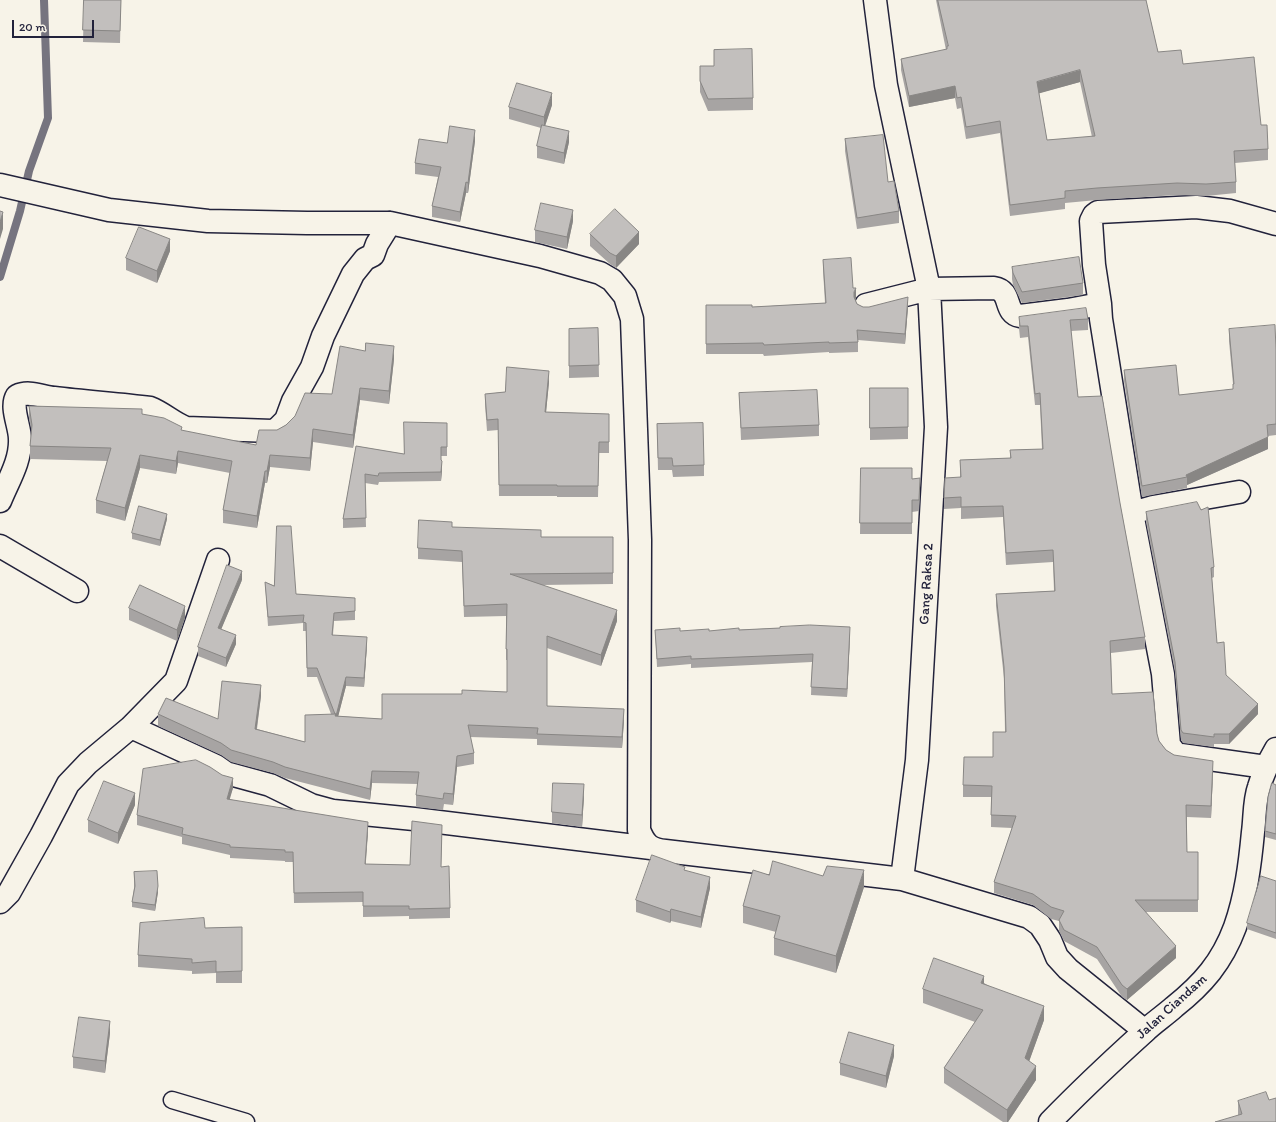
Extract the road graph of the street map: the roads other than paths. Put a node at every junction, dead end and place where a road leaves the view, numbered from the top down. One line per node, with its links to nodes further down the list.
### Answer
1 (875, 0): 5 (street, Gang Raksa 2)
2 (0, 185): 3 (street)
3 (390, 223): 9 (street); 16 (street)
4 (1276, 224): 6 (street)
5 (929, 288): 6 (street); 7 (street); 17 (street, Gang Raksa 2)
6 (1100, 304): 10 (street)
7 (866, 305)
8 (1239, 492): 10 (street)
9 (0, 501)
10 (1132, 513): 15 (street)
11 (0, 546): 13 (street)
12 (218, 560): 14 (street)
13 (77, 591)
14 (131, 727): 16 (street); 18 (street)
15 (1271, 758): 19 (street, Jalan Ciandam)
16 (651, 848): 17 (street)
17 (902, 879): 19 (street)
18 (0, 902)
19 (1145, 1030): 22 (street, Jalan Ciandam)
20 (172, 1100): 21 (lane)
21 (246, 1122)
22 (1050, 1122)

